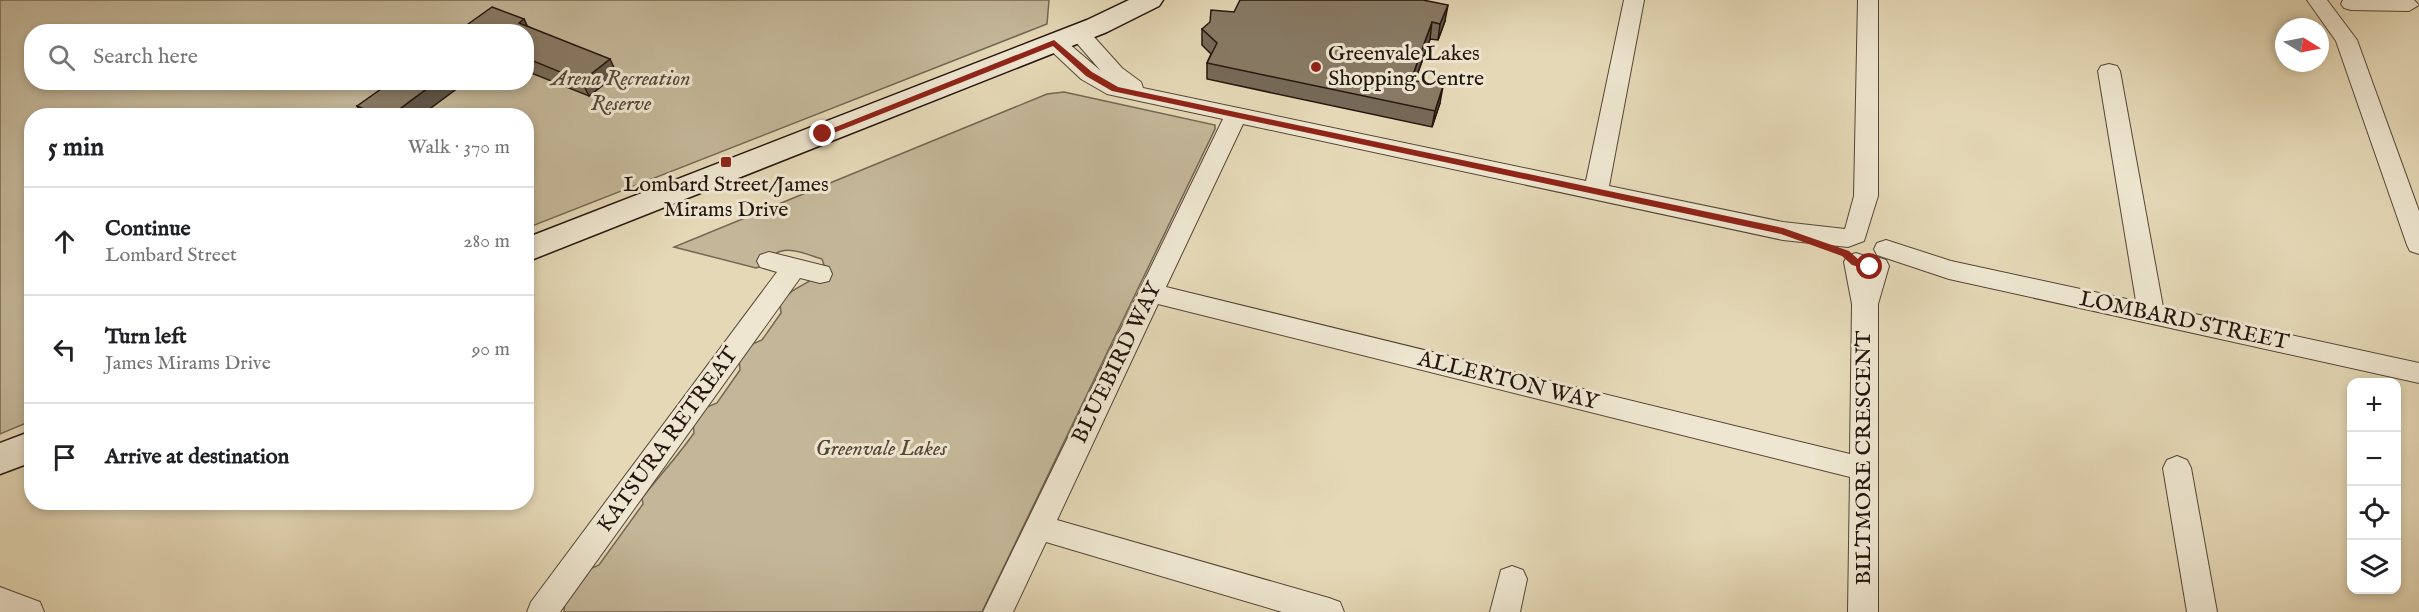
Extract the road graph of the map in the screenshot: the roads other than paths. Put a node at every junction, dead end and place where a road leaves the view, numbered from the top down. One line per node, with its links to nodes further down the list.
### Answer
1 (1150, 0): 7 (street)
2 (1634, 0): 11 (street)
3 (1868, 0): 14 (street)
4 (2317, 0): 5 (street); 8 (street)
5 (2350, 3): 6 (street); 8 (street)
6 (2406, 4)
7 (1067, 38): 10 (street, LOMBARD STREET); 13 (street)
8 (2346, 40): 12 (street)
9 (2109, 71): 17 (street)
10 (1237, 113): 11 (street, LOMBARD STREET); 16 (street, BLUEBIRD WAY)
11 (1596, 192): 14 (street, LOMBARD STREET)
12 (2419, 245)
13 (534, 248)
14 (1866, 251): 17 (street, LOMBARD STREET); 22 (street, BILTMORE CRESCENT)
15 (820, 274): 27 (street, KATSURA RETREAT)
16 (1151, 293): 22 (street, ALLERTON WAY); 23 (street, BLUEBIRD WAY)
17 (2151, 314): 18 (street, LOMBARD STREET)
18 (2419, 373)
19 (24, 449): 20 (street)
20 (0, 459)
21 (2177, 468): 32 (street)
22 (1864, 470): 31 (street, BILTMORE CRESCENT)
23 (1038, 527): 28 (street, BLUEBIRD WAY); 29 (street)
24 (1512, 579): 30 (street)
25 (0, 601): 26 (street)
26 (29, 612)
27 (542, 612)
28 (998, 612)
29 (1329, 612)
30 (1505, 612)
31 (1863, 612)
32 (2202, 612)

